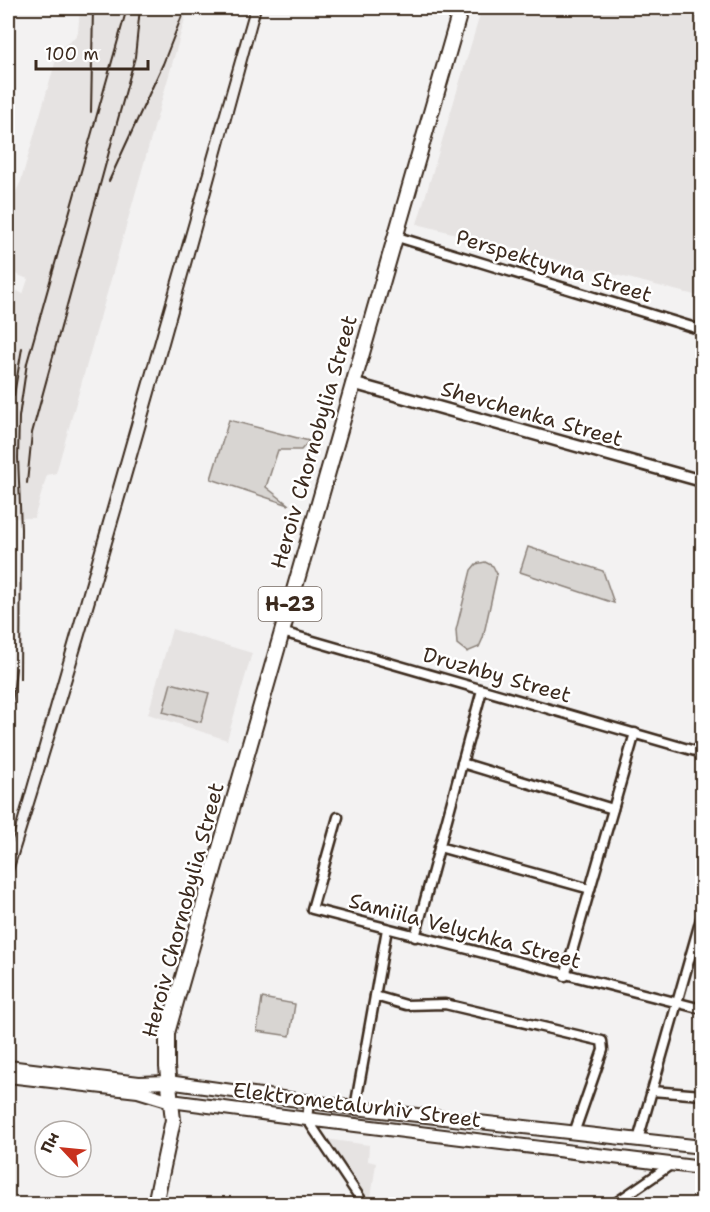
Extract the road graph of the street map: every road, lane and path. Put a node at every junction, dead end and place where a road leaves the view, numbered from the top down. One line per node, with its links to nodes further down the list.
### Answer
1 (461, 8): 2 (main road, Heroiv Chornobylia Street / Н-23)
2 (394, 236): 3 (street, Perspektyvna Street); 4 (main road, Heroiv Chornobylia Street / Н-23)
3 (702, 330)
4 (352, 383): 5 (street, Shevchenka Street); 6 (main road, Heroiv Chornobylia Street / Н-23)
5 (702, 481)
6 (282, 632): 7 (street, Druzhby Street); 24 (main road, Heroiv Chornobylia Street / Н-23)
7 (482, 690): 8 (street, Druzhby Street); 10 (street)
8 (635, 734): 9 (street, Druzhby Street); 11 (street)
9 (702, 753)
10 (462, 763): 11 (street); 13 (street)
11 (613, 809): 14 (street)
12 (338, 818): 16 (street, Samiila Velychka Street)
13 (439, 848): 14 (street); 17 (street)
14 (590, 889): 18 (street)
15 (702, 916): 20 (street)
16 (387, 929): 17 (street, Samiila Velychka Street); 19 (street)
17 (415, 936): 18 (street, Samiila Velychka Street)
18 (565, 976): 20 (street, Samiila Velychka Street)
19 (375, 996): 29 (street); 31 (street)
20 (678, 1002): 21 (street, Samiila Velychka Street); 25 (street)
21 (702, 1009)
22 (8, 1067): 24 (main road, Elektrometalurhiv Street)
23 (8, 1076): 27 (main road, Elektrometalurhiv Street)
24 (168, 1082): 27 (main road, Heroiv Chornobylia Street / Н-23); 28 (main road, Elektrometalurhiv Street)
25 (652, 1091): 26 (street); 32 (street)
26 (702, 1095)
27 (171, 1101): 30 (main road, Elektrometalurhiv Street); 36 (main road, Heroiv Chornobylia Street / Н-23)
28 (309, 1102): 29 (main road, Elektrometalurhiv Street); 30 (street)
29 (355, 1108): 31 (main road, Elektrometalurhiv Street)
30 (307, 1119): 34 (main road, Elektrometalurhiv Street); 37 (street)
31 (574, 1132): 32 (main road, Elektrometalurhiv Street)
32 (638, 1140): 33 (main road, Elektrometalurhiv Street)
33 (702, 1147)
34 (672, 1164): 35 (main road, Elektrometalurhiv Street); 38 (street)
35 (702, 1168)
36 (154, 1204)
37 (364, 1204)
38 (614, 1204)

